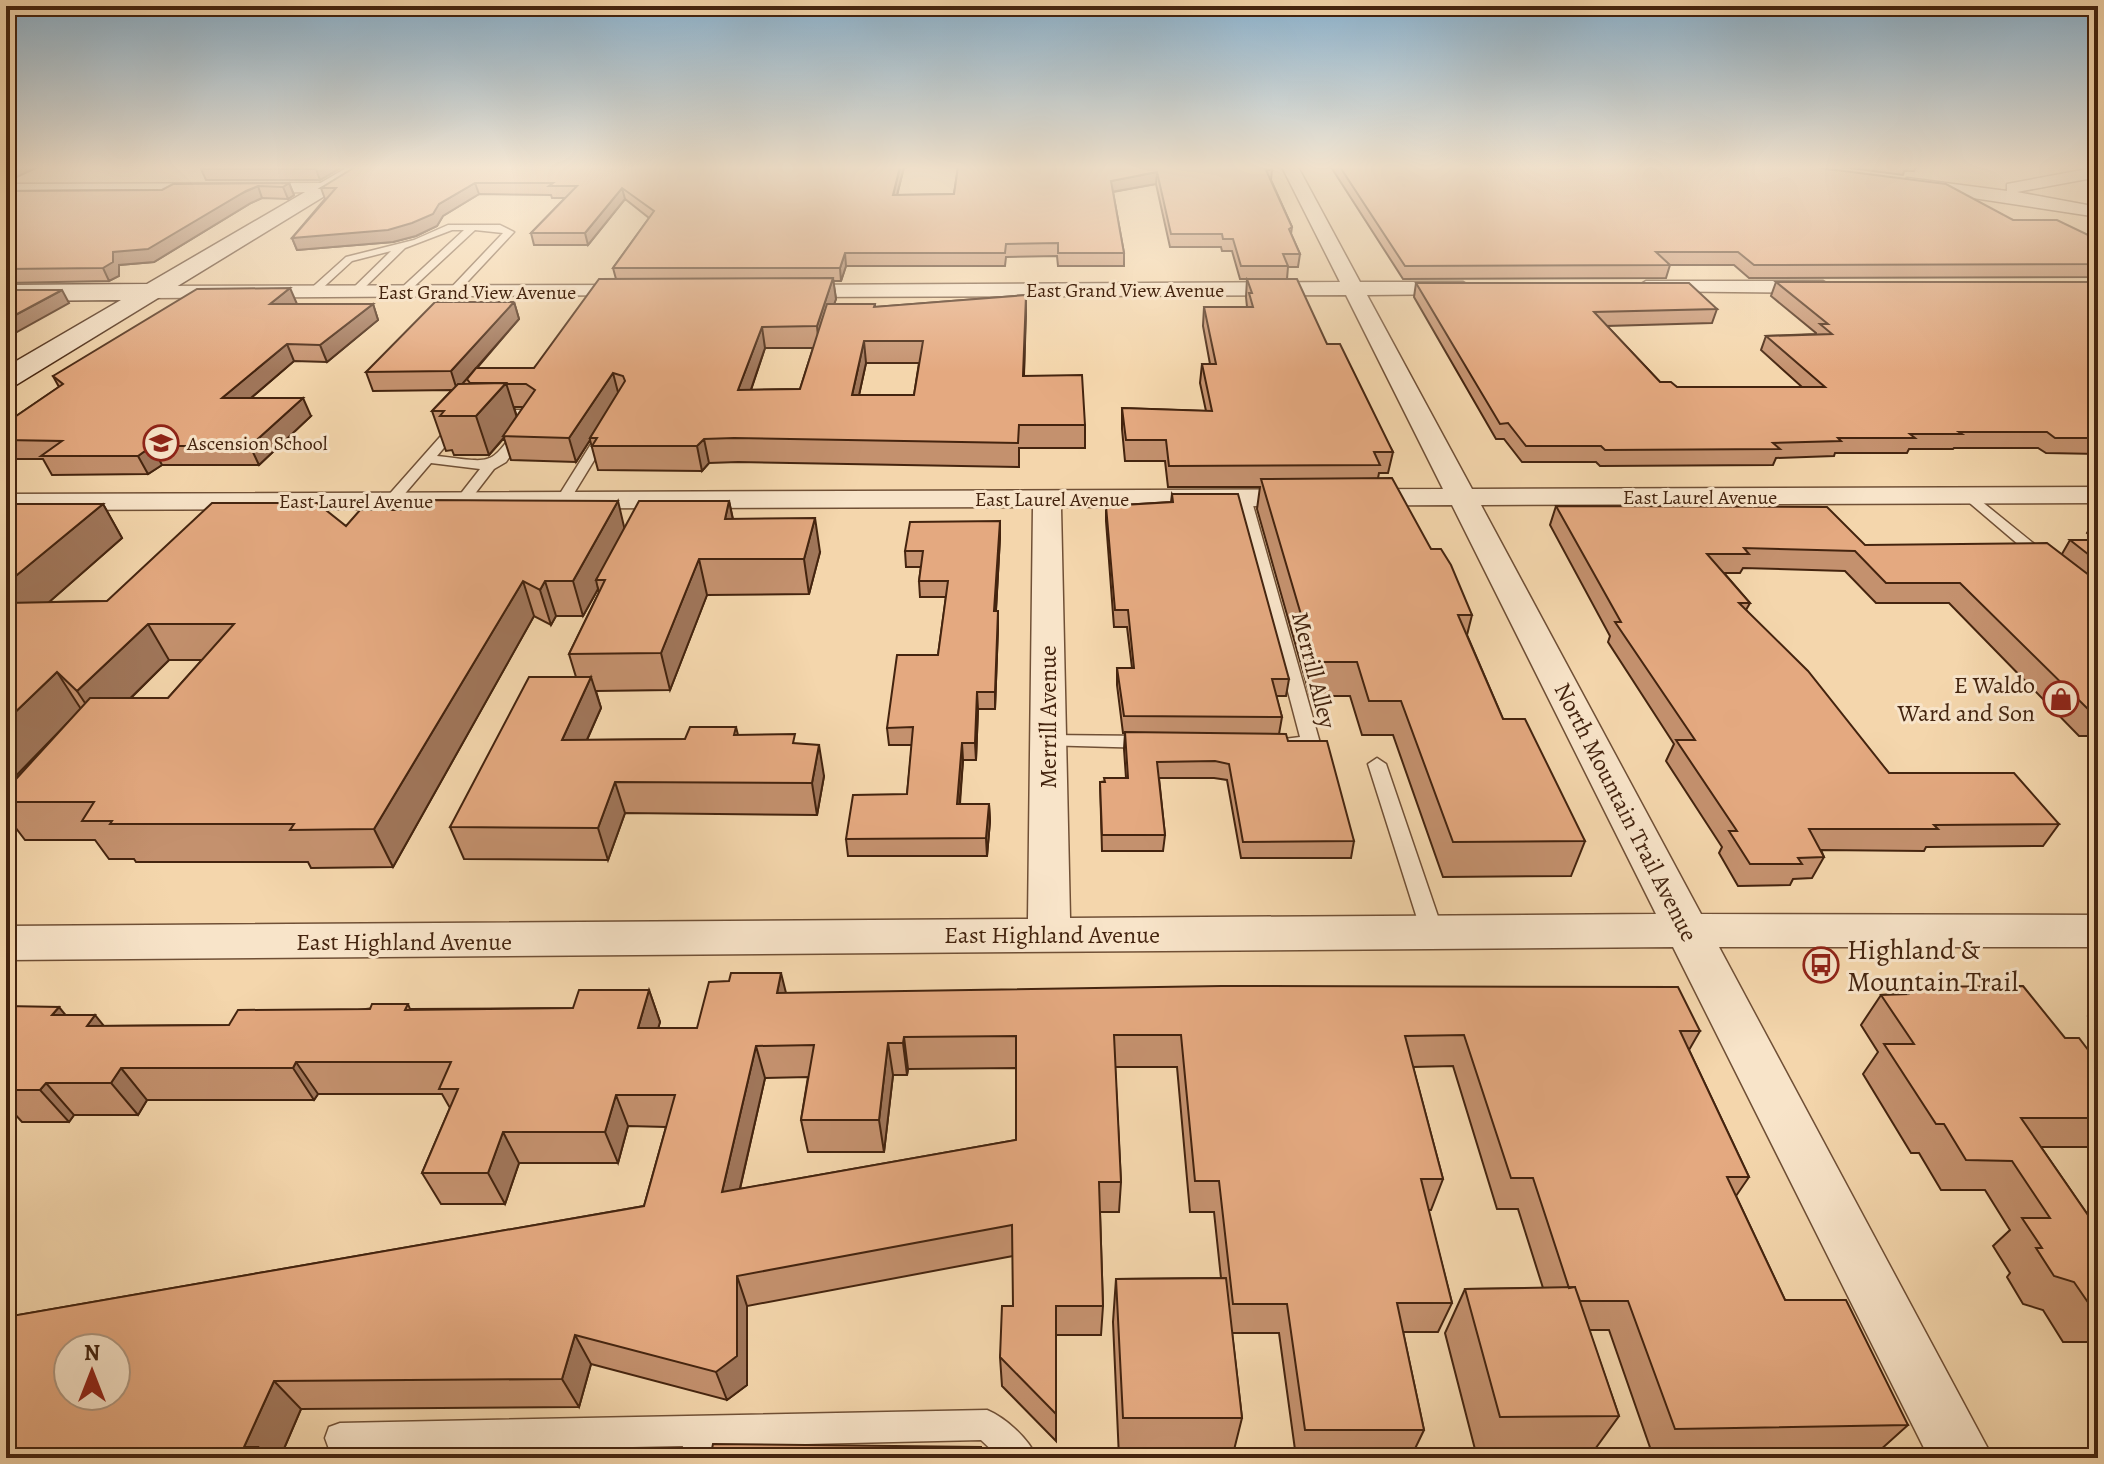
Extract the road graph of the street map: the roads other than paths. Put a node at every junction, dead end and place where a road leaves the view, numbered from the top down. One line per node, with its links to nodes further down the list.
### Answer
1 (248, 235): 13 (street)
2 (430, 235): 6 (lane)
3 (464, 235): 16 (lane)
4 (506, 235): 17 (lane)
5 (1327, 235): 9 (street, North Mountain Trail Avenue)
6 (402, 246): 14 (lane); 15 (lane)
7 (1628, 287): 8 (street)
8 (1847, 287)
9 (1355, 288): 10 (street, East Grand View Avenue); 12 (street, East Grand View Avenue); 26 (street, North Mountain Trail Avenue)
10 (1486, 288)
11 (654, 291): 17 (street, East Grand View Avenue)
12 (765, 291)
13 (152, 292): 14 (street, East Grand View Avenue); 18 (street); 19 (street)
14 (312, 292): 15 (street, East Grand View Avenue)
15 (354, 292): 16 (street, East Grand View Avenue)
16 (402, 292): 17 (street, East Grand View Avenue)
17 (452, 292)
18 (6, 293)
19 (6, 379)
20 (615, 414): 28 (lane)
21 (428, 459): 22 (lane); 22 (lane); 29 (lane)
22 (489, 466): 30 (lane)
23 (2098, 495): 24 (street, East Laurel Avenue)
24 (1970, 496): 26 (street, East Laurel Avenue); 32 (lane)
25 (1244, 498): 26 (street, East Laurel Avenue); 27 (street, East Laurel Avenue); 35 (lane, Merrill Alley)
26 (1465, 498): 37 (street, North Mountain Trail Avenue)
27 (1047, 499): 28 (street, East Laurel Avenue); 33 (street, Merrill Avenue)
28 (563, 500): 30 (street, East Laurel Avenue)
29 (391, 501): 30 (street, East Laurel Avenue); 31 (street, East Laurel Avenue)
30 (462, 501)
31 (6, 502)
32 (2051, 565)
33 (1047, 741): 34 (lane); 40 (street, Merrill Avenue)
34 (1171, 742)
35 (1264, 743)
36 (1377, 764): 39 (lane)
37 (1687, 930): 38 (street, East Highland Avenue); 39 (street, East Highland Avenue); 45 (street, North Mountain Trail Avenue)
38 (2098, 931)
39 (1433, 934): 40 (street, East Highland Avenue)
40 (1049, 935): 41 (street, East Highland Avenue)
41 (6, 943)
42 (340, 1438): 43 (lane)
43 (699, 1444): 44 (lane)
44 (1022, 1458)
45 (1962, 1458)

